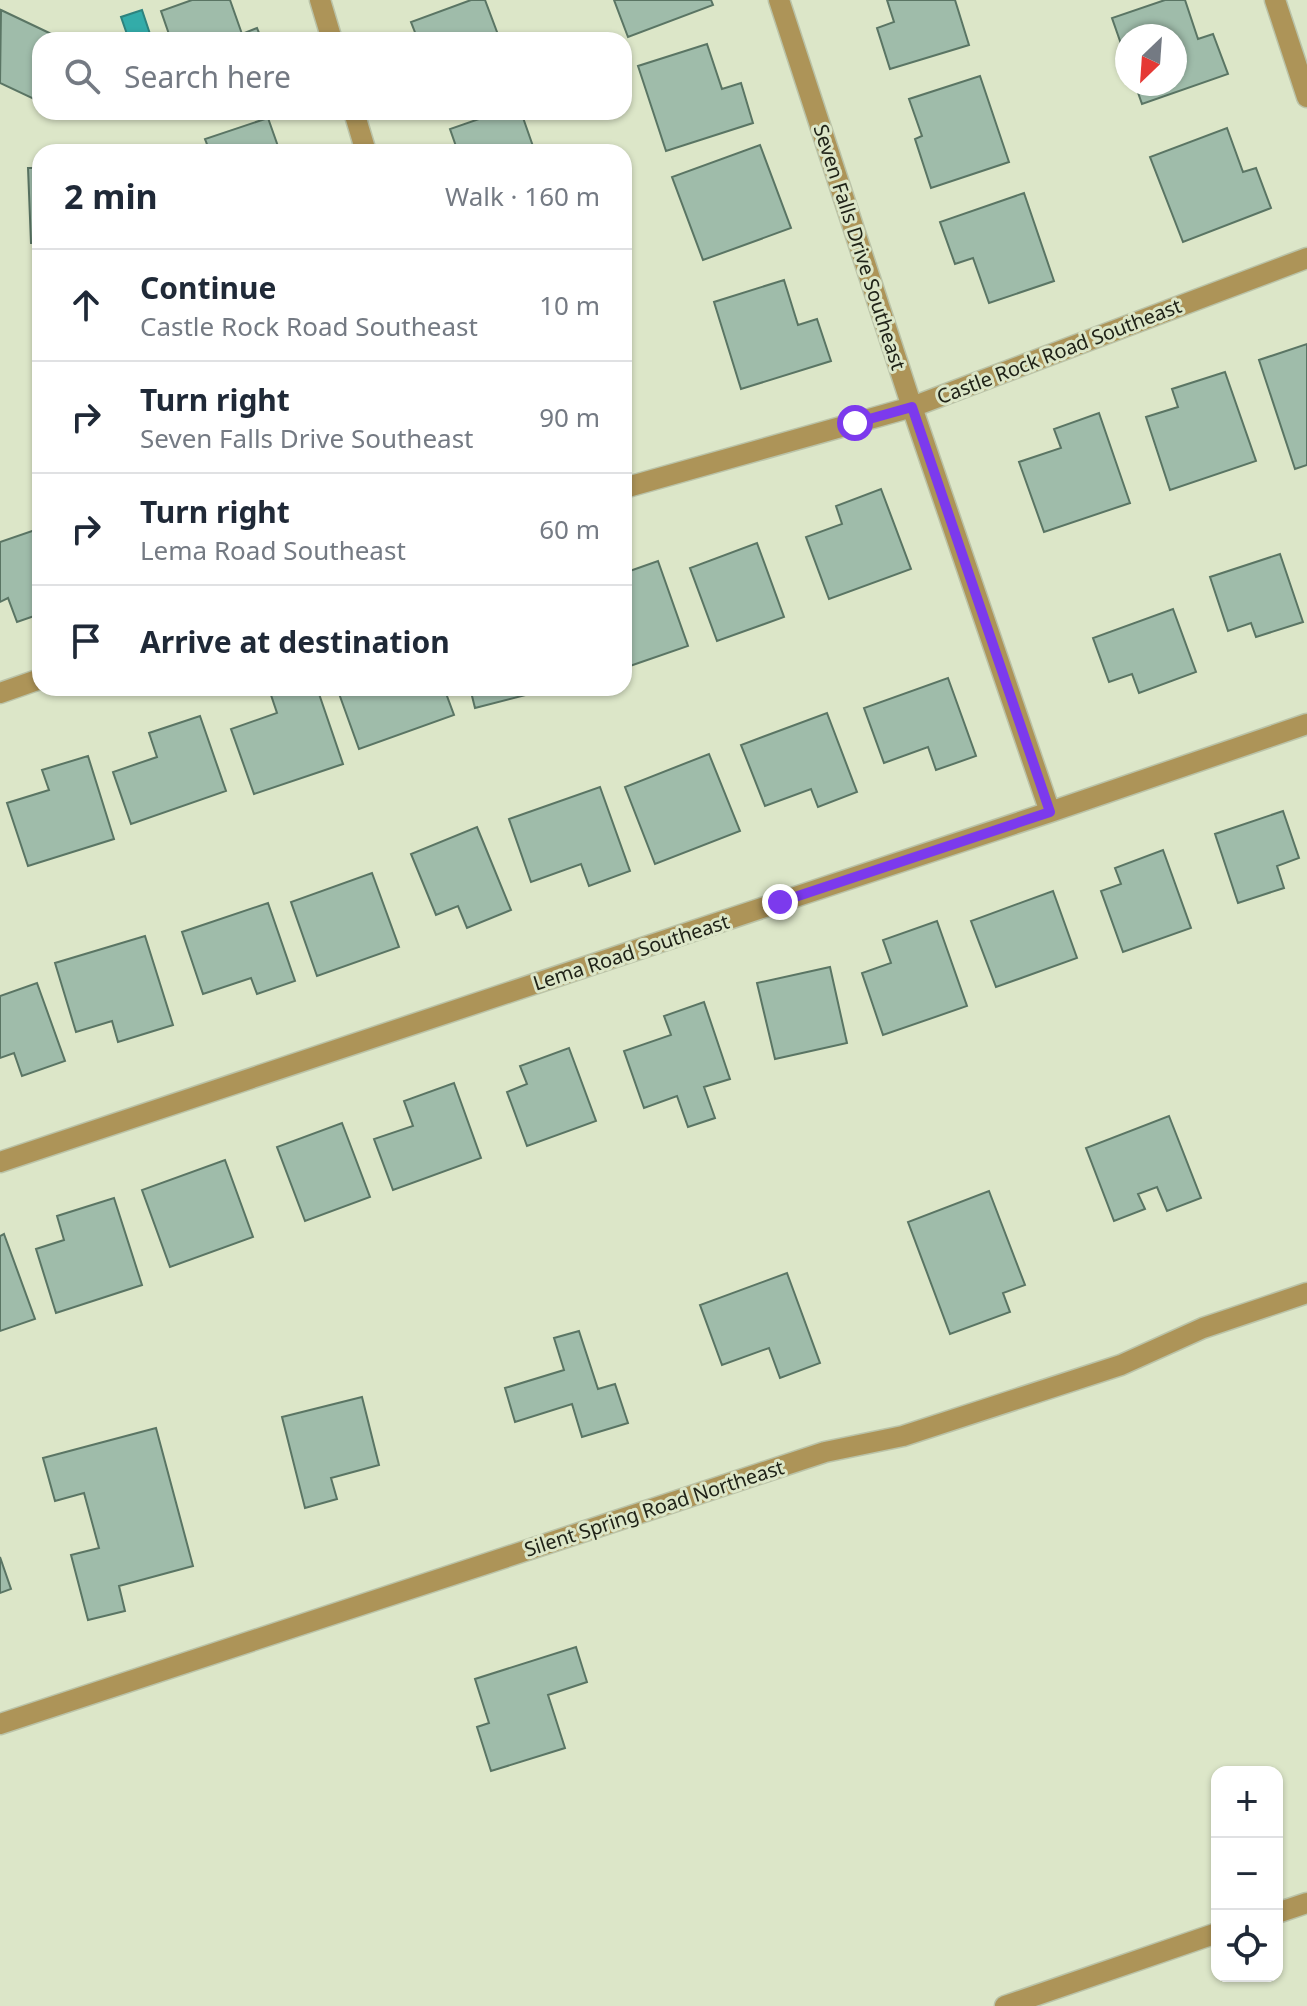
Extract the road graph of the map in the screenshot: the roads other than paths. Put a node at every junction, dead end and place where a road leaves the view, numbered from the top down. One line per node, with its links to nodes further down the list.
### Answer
1 (320, 0): 4 (street)
2 (779, 0): 9 (street, Seven Falls Drive Southeast)
3 (1275, 0): 5 (street)
4 (330, 32)
5 (1307, 97)
6 (356, 120): 7 (street)
7 (364, 144)
8 (1307, 258): 9 (street, Castle Rock Road Southeast)
9 (912, 407): 10 (street, Castle Rock Road Southeast); 14 (street, Seven Falls Drive Southeast)
10 (632, 486)
11 (32, 682): 12 (street)
12 (0, 693)
13 (1307, 724): 14 (street, Lema Road Southeast)
14 (1050, 812): 15 (street, Lema Road Southeast)
15 (0, 1162)
16 (1307, 1293): 17 (street, Silent Spring Road Northeast)
17 (0, 1724)
18 (1307, 1903): 19 (street)
19 (1283, 1911)
20 (1211, 1935): 21 (street)
21 (1005, 2006)

